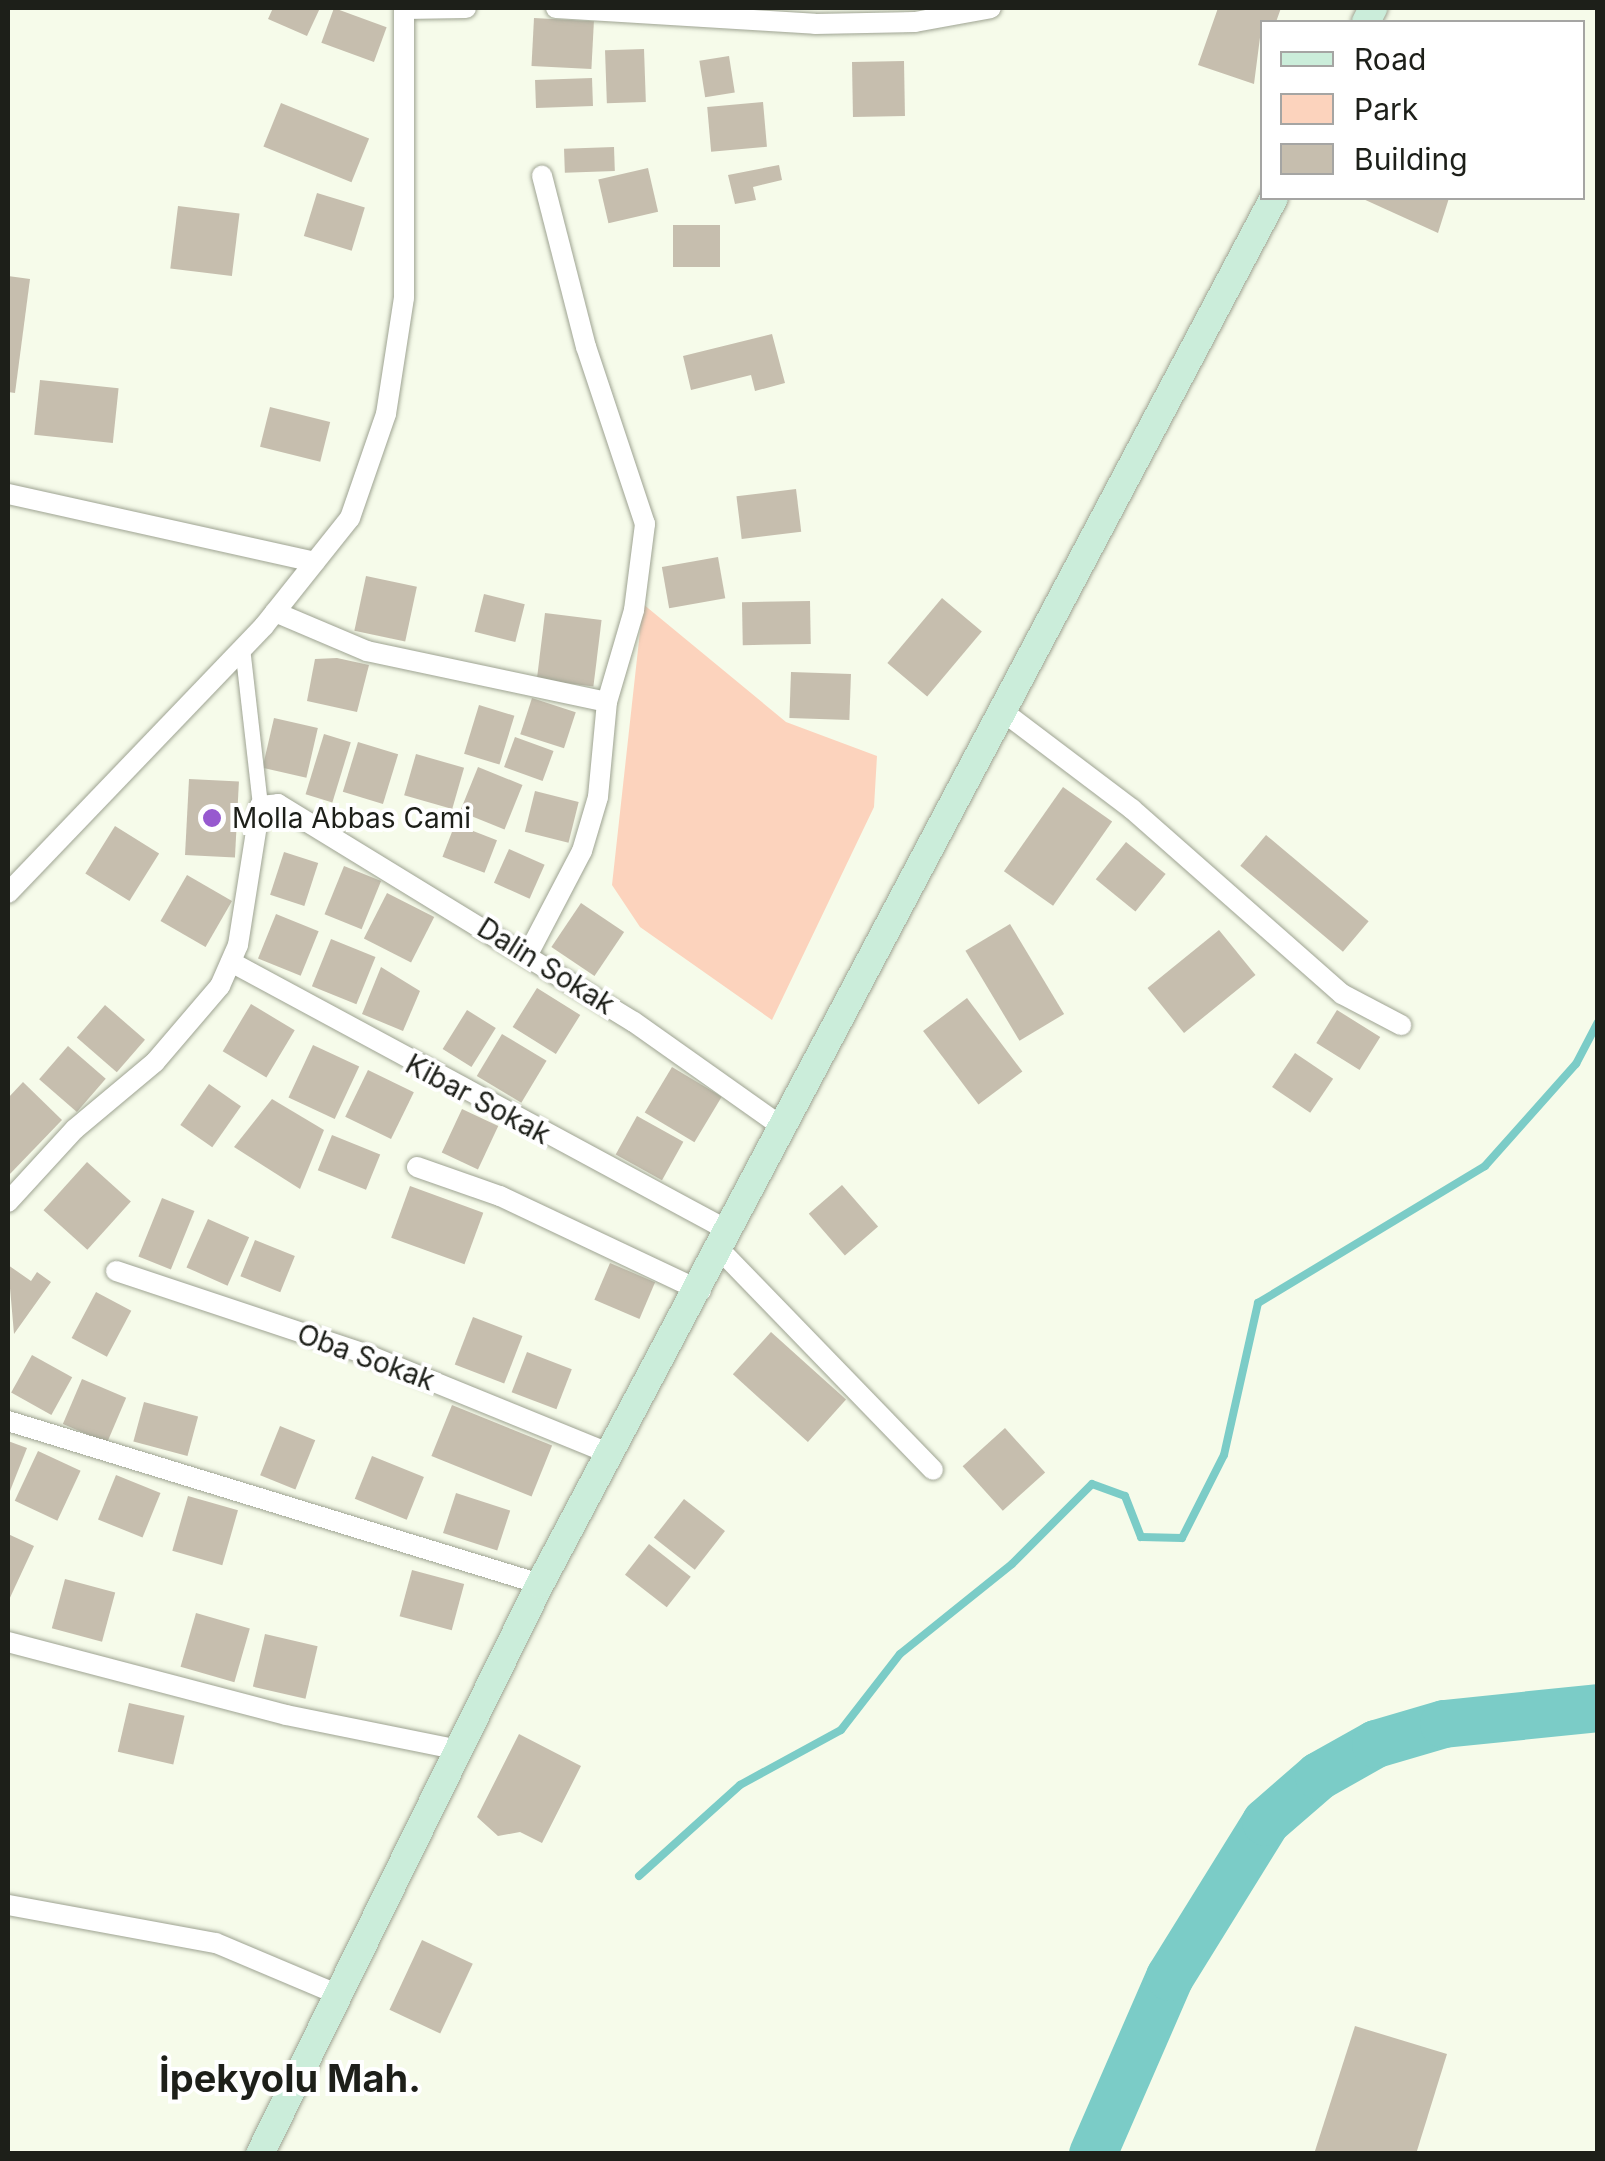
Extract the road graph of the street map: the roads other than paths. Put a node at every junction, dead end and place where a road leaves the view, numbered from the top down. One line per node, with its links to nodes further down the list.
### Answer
1 (404, 8): 2 (street); 8 (street)
2 (466, 8)
3 (556, 8): 4 (street)
4 (991, 8)
5 (542, 176): 11 (street)
6 (1273, 200): 12 (main road)
7 (8, 494): 8 (street)
8 (315, 562): 9 (street)
9 (275, 612): 10 (street); 11 (street)
10 (242, 648): 13 (street); 14 (street)
11 (607, 702): 15 (street)
12 (1005, 713): 17 (street); 18 (main road)
13 (260, 806): 15 (street, Dalin Sokak); 16 (street)
14 (8, 893)
15 (528, 956): 18 (street, Dalin Sokak)
16 (230, 962): 20 (street); 21 (street, Kibar Sokak)
17 (1401, 1025)
18 (785, 1129): 21 (main road)
19 (417, 1167): 23 (street)
20 (8, 1202)
21 (725, 1240): 23 (main road); 26 (street, Kibar Sokak)
22 (116, 1270): 25 (street, Oba Sokak)
23 (701, 1291): 25 (main road)
24 (8, 1421): 27 (street)
25 (611, 1454): 27 (main road)
26 (933, 1470)
27 (540, 1584): 29 (main road)
28 (8, 1642): 29 (street)
29 (460, 1750): 31 (main road)
30 (8, 1905): 31 (street)
31 (337, 1994): 32 (main road)
32 (258, 2154)

